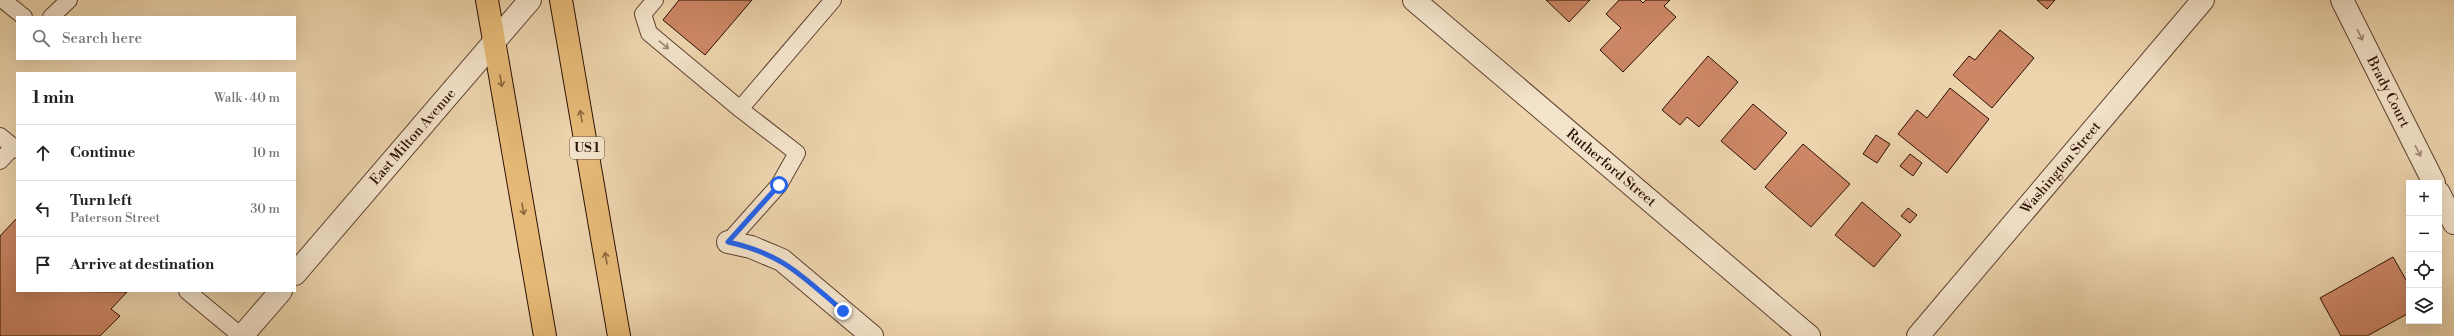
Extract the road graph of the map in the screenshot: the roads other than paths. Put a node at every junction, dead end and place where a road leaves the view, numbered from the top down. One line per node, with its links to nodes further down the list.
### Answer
1 (3, 0): 11 (lane)
2 (69, 0): 12 (lane)
3 (487, 0): 13 (highway)
4 (530, 0): 13 (street, East Milton Avenue)
5 (561, 0): 27 (highway, US 1, one-way to 5)
6 (655, 0): 14 (lane, one-way to 14)
7 (833, 0): 14 (lane)
8 (1414, 0): 29 (street, Rutherford Street)
9 (2203, 0): 30 (street, Washington Street)
10 (2342, 0): 18 (street, Brady Court, one-way to 18)
11 (23, 16)
12 (52, 16)
13 (494, 42): 22 (street, East Milton Avenue); 26 (highway, one-way to 26)
14 (740, 110): 21 (lane)
15 (0, 136): 16 (lane)
16 (15, 148): 17 (lane)
17 (0, 161)
18 (2432, 180)
19 (2442, 199): 20 (street)
20 (2454, 223)
21 (728, 242): 28 (street)
22 (296, 273)
23 (188, 292): 25 (lane)
24 (280, 292): 25 (street)
25 (242, 336)
26 (545, 336)
27 (619, 336)
28 (872, 336)
29 (1809, 336)
30 (1918, 336)

